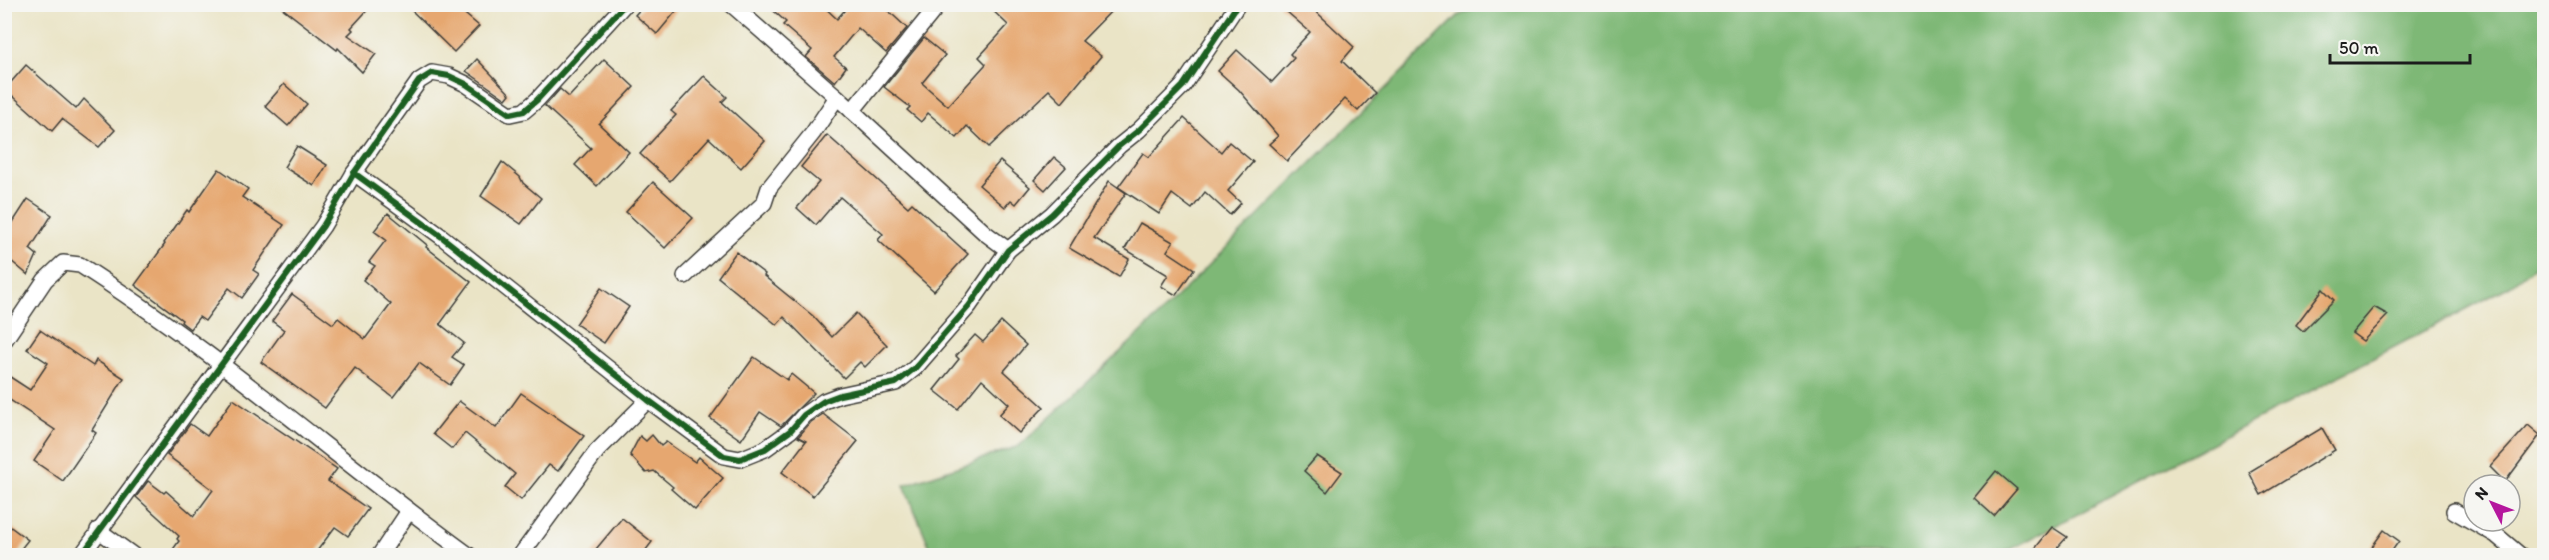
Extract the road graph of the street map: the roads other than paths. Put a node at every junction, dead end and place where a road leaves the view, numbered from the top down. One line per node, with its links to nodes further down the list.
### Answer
1 (625, 4): 7 (street)
2 (731, 4): 5 (street)
3 (939, 4): 6 (street)
4 (1236, 5): 8 (street)
5 (837, 97): 6 (street); 9 (street)
6 (852, 111): 8 (street)
7 (354, 173): 11 (street); 12 (street)
8 (1008, 250): 12 (street)
9 (685, 276)
10 (4, 340): 11 (street)
11 (221, 365): 13 (street); 15 (street)
12 (648, 400): 20 (street)
13 (409, 511): 18 (street); 19 (street)
14 (2454, 511): 21 (street)
15 (98, 530): 16 (street); 17 (street)
16 (81, 555)
17 (134, 555)
18 (379, 555)
19 (470, 555)
20 (520, 555)
21 (2521, 555)

